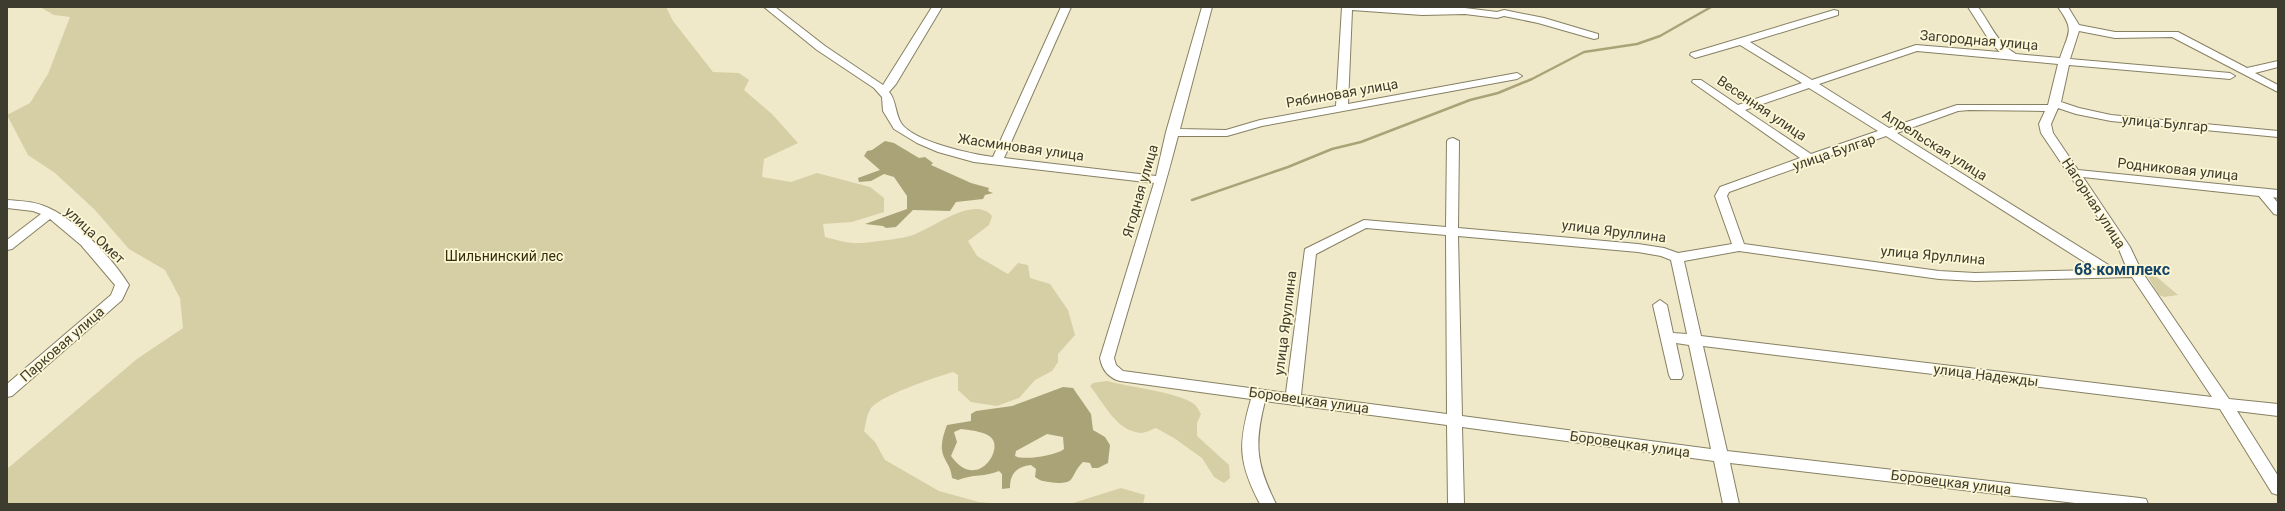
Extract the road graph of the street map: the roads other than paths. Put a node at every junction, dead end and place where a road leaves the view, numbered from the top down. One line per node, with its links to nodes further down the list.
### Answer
1 (769, 7): 23 (street)
2 (937, 7): 23 (street)
3 (1066, 7): 32 (street)
4 (1207, 7): 27 (street, Ягодная улица)
5 (1348, 7): 8 (street); 25 (street)
6 (1973, 7): 14 (street)
7 (2064, 7): 10 (street)
8 (1507, 10): 11 (street)
9 (1834, 13): 12 (street)
10 (2075, 27): 15 (street, Нагорная улица); 17 (street)
11 (1594, 36)
12 (1742, 41): 13 (street); 21 (street, Апрельская улица)
13 (1695, 55)
14 (2014, 57): 15 (street, Загородная улица); 21 (street, Загородная улица)
15 (2064, 62): 19 (street, Загородная улица); 24 (street, Нагорная улица)
16 (2278, 64): 17 (street)
17 (2244, 72): 22 (street)
18 (1516, 76): 25 (street, Рябиновая улица)
19 (2230, 76)
20 (1697, 82): 26 (street, Весенняя улица)
21 (1810, 84): 26 (street, Загородная улица); 28 (street, Апрельская улица)
22 (2278, 90)
23 (884, 91): 32 (street, Жасминовая улица)
24 (2052, 105): 28 (street, улица Булгар); 29 (street, улица Булгар); 33 (street, Нагорная улица)
25 (1342, 107): 27 (street, Рябиновая улица)
26 (1736, 109): 31 (street, Весенняя улица)
27 (1172, 132): 34 (street, Ягодная улица)
28 (1888, 133): 31 (street, улица Булгар); 45 (street, Апрельская улица)
29 (2278, 134)
30 (1453, 141): 40 (street)
31 (1811, 160): 42 (street, улица Булгар)
32 (996, 161): 34 (street, Жасминовая улица)
33 (2075, 173): 35 (street, Родниковая улица); 44 (street, Нагорная улица)
34 (1160, 180): 51 (street, Ягодная улица)
35 (2263, 193): 36 (street, Родниковая улица); 38 (street)
36 (2278, 194)
37 (7, 204): 39 (street, улица Омет)
38 (2278, 211)
39 (49, 214): 41 (street); 46 (street, улица Омет)
40 (1452, 232): 43 (street, улица Яруллина); 54 (street, улица Яруллина); 57 (street)
41 (7, 246)
42 (1739, 247): 43 (street, улица Яруллина); 45 (street, улица Яруллина)
43 (1677, 258): 49 (street)
44 (2136, 273): 45 (street, улица Яруллина); 55 (street, Нагорная улица)
45 (2112, 274)
46 (117, 297): 52 (street, Парковая улица)
47 (1660, 305): 48 (street)
48 (1667, 337): 49 (street, улица Надежды); 50 (street)
49 (1694, 340): 55 (street, улица Надежды); 58 (street)
50 (1676, 375)
51 (1120, 376): 53 (street, Боровецкая улица)
52 (7, 392)
53 (1260, 394): 54 (street, Боровецкая улица); 60 (street)
54 (1293, 398): 57 (street, Боровецкая улица)
55 (2224, 403): 56 (street, улица Надежды); 59 (street, Нагорная улица)
56 (2278, 410)
57 (1455, 420): 58 (street, Боровецкая улица); 61 (street)
58 (1720, 456): 62 (street); 63 (street, Боровецкая улица)
59 (2278, 489)
60 (1268, 504)
61 (1456, 504)
62 (1731, 504)
63 (2140, 504)

